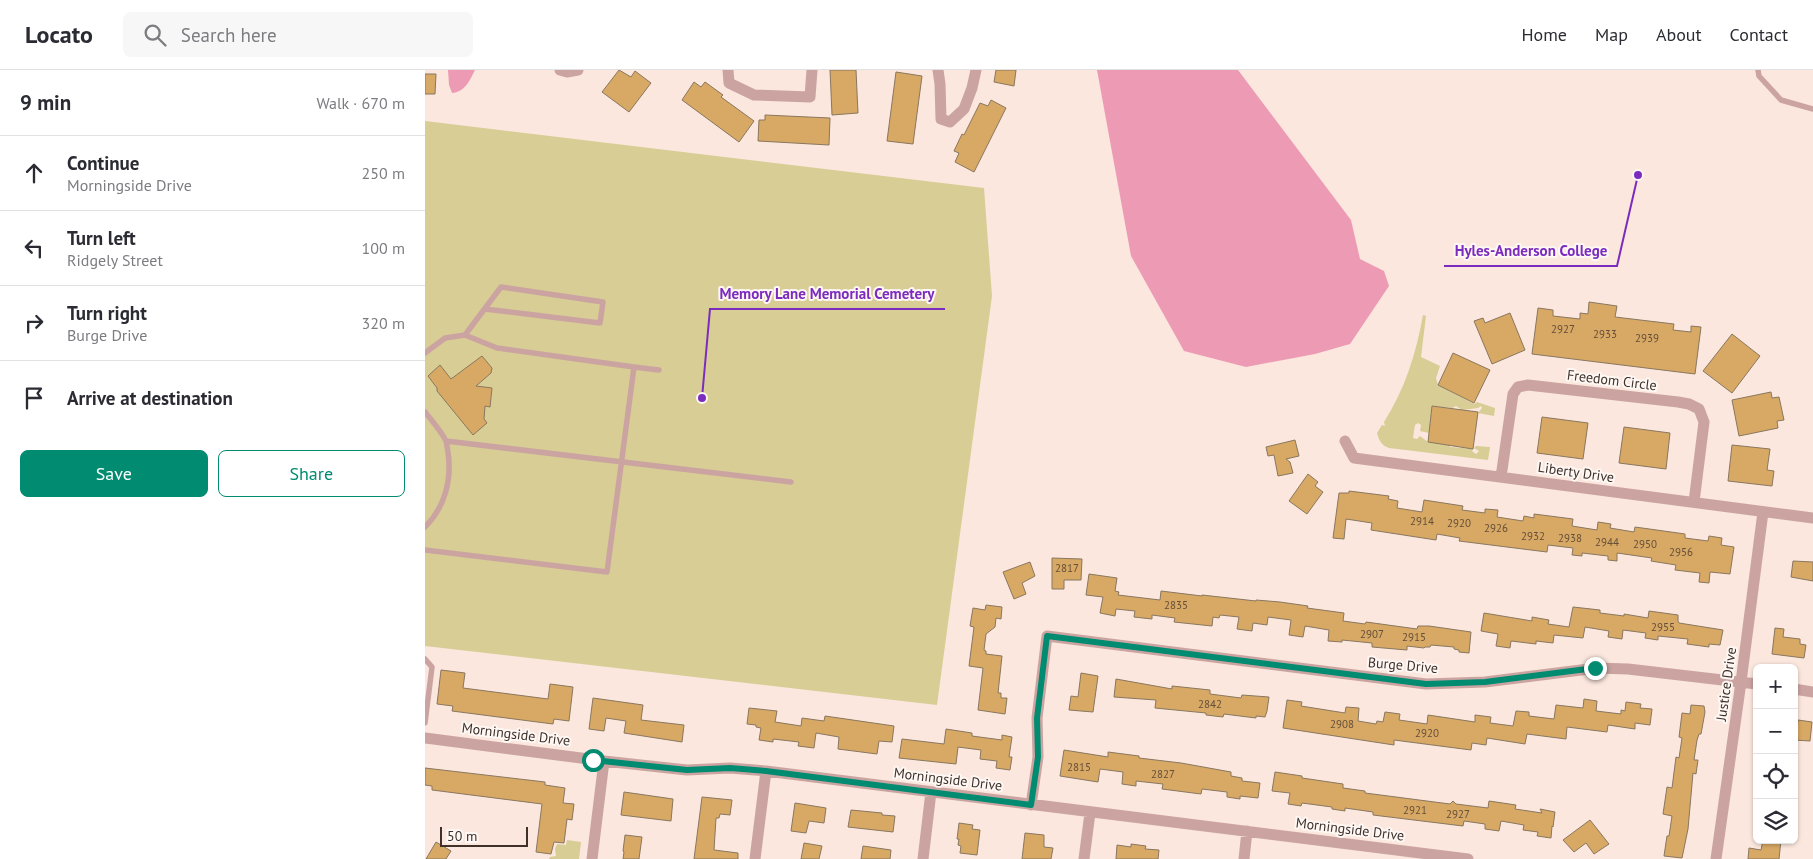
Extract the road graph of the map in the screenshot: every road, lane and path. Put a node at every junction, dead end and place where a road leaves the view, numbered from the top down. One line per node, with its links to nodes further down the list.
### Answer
1 (560, 70): 2 (street)
2 (578, 70)
3 (728, 70): 4 (street)
4 (812, 70)
5 (938, 70): 6 (street)
6 (976, 70)
7 (1757, 70): 8 (lane)
8 (1813, 109)
9 (485, 309): 9 (lane); 10 (lane)
10 (465, 335): 11 (lane); 12 (lane)
11 (425, 353)
12 (634, 367): 13 (lane); 17 (lane)
13 (659, 370)
14 (425, 412): 15 (lane)
15 (446, 441): 17 (lane); 23 (lane)
16 (1345, 441): 18 (street, Liberty Drive)
17 (622, 462): 19 (lane); 24 (lane)
18 (1501, 477): 20 (street, Liberty Drive); 20 (street, Freedom Circle)
19 (791, 482)
20 (1694, 502): 21 (street, Liberty Drive)
21 (1763, 512): 22 (street, Liberty Drive); 26 (street, Justice Drive)
22 (1813, 518)
23 (425, 527)
24 (425, 550)
25 (425, 659): 30 (lane)
26 (1741, 682): 27 (street, Burge Drive); 35 (street, Burge Drive); 44 (street, Justice Drive)
27 (1753, 684)
28 (1798, 690): 29 (street)
29 (1813, 692)
30 (425, 723)
31 (425, 738): 32 (street, Morningside Drive)
32 (604, 761): 33 (street, Morningside Drive); 38 (street)
33 (766, 771): 34 (street, Morningside Drive); 39 (street)
34 (931, 792): 35 (street, Morningside Drive); 40 (street)
35 (1031, 805): 36 (street, Morningside Drive)
36 (1090, 812): 37 (street, Morningside Drive); 41 (street)
37 (1247, 831): 42 (street); 43 (street, Morningside Drive)
38 (592, 859)
39 (755, 859)
40 (923, 859)
41 (1084, 859)
42 (1244, 859)
43 (1468, 859)
44 (1715, 859)

